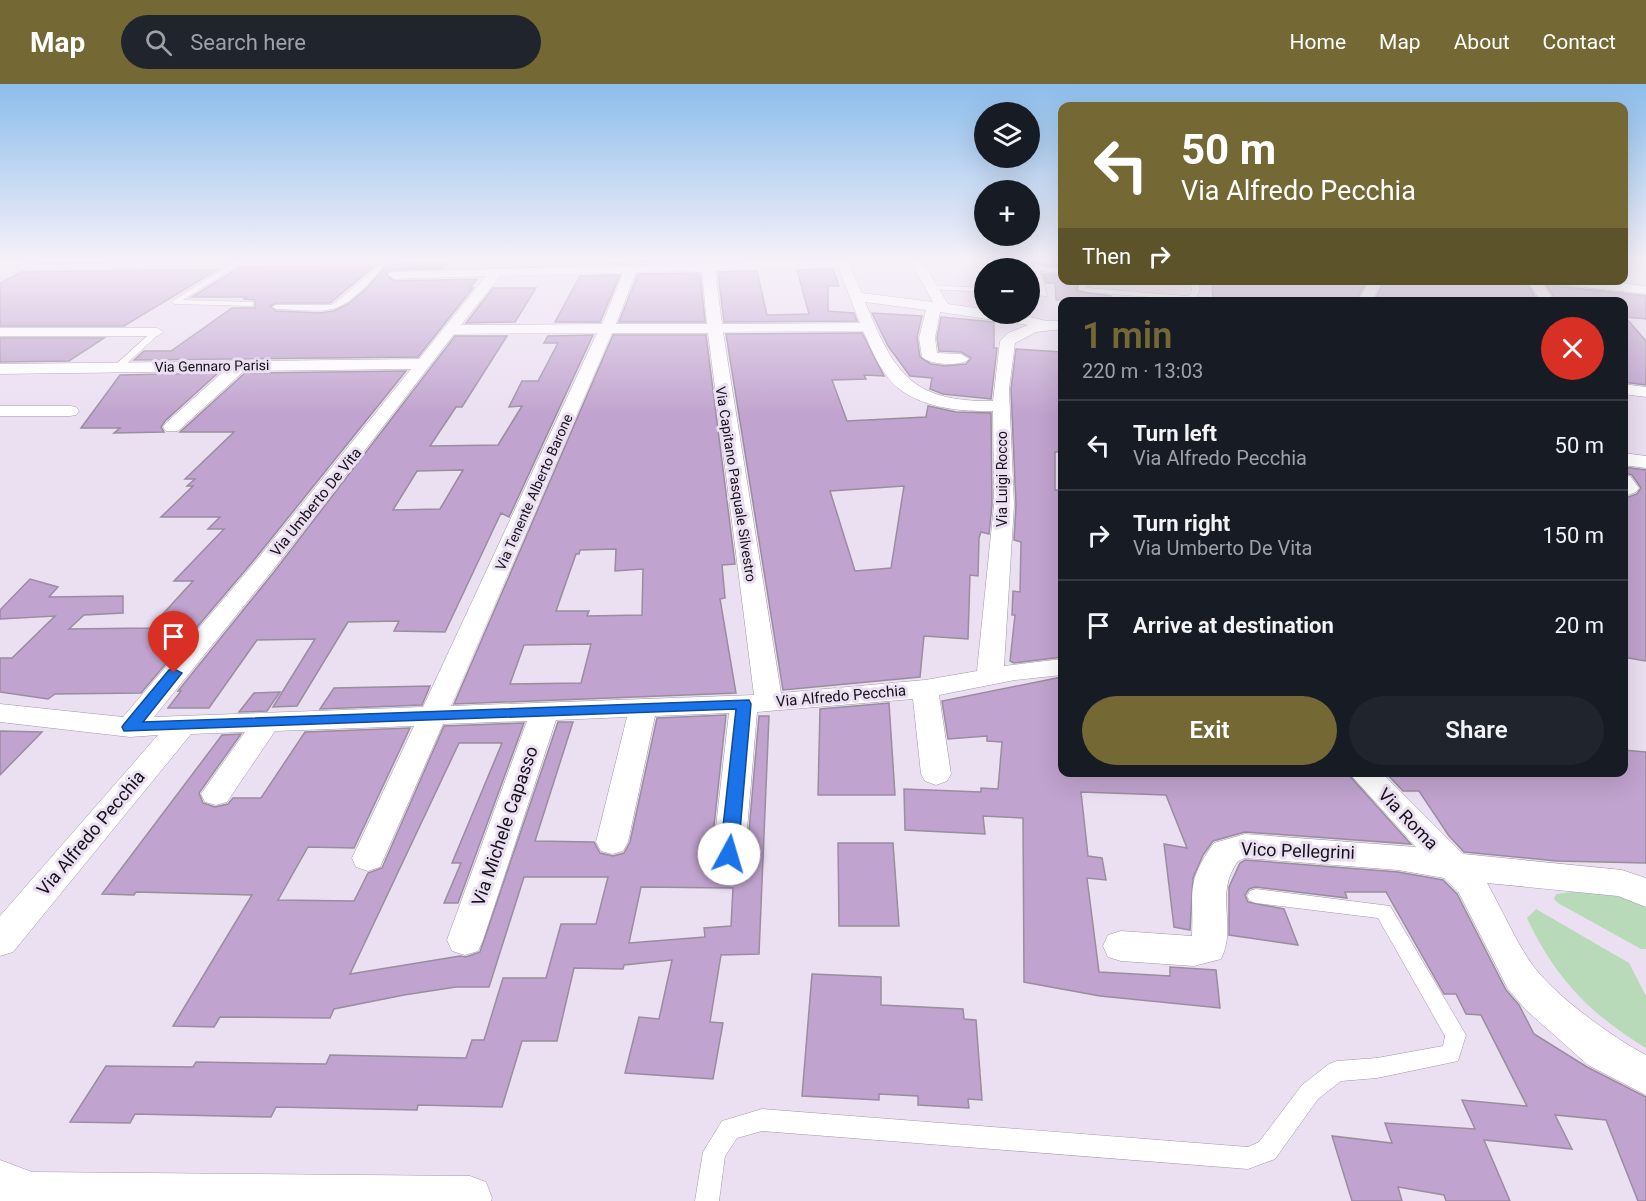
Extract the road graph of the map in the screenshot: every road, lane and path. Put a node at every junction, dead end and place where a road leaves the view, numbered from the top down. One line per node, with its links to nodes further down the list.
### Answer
1 (466, 311): 9 (street, Via Umberto De Vita)
2 (613, 311): 8 (street, Via Tenente Alberto Barone)
3 (712, 311): 10 (street, Via Capitano Pasquale Silvestro)
4 (862, 311): 7 (street)
5 (938, 311): 13 (street)
6 (1054, 325): 20 (street, Via Luigi Rocco)
7 (868, 327): 10 (street); 20 (street)
8 (606, 329): 9 (street); 10 (street); 33 (street, Via Tenente Alberto Barone)
9 (451, 330): 14 (street, Via Umberto De Vita)
10 (714, 330): 29 (street, Via Capitano Pasquale Silvestro)
11 (0, 332): 12 (street)
12 (157, 332): 16 (lane)
13 (961, 359)
14 (423, 364): 15 (street, Via Gennaro Parisi); 36 (street, Via Umberto De Vita)
15 (241, 365): 16 (street, Via Gennaro Parisi); 23 (street)
16 (118, 367): 17 (street, Via Gennaro Parisi)
17 (0, 369)
18 (1628, 390): 19 (street)
19 (1646, 392)
20 (1001, 406): 27 (street, Via Luigi Rocco)
21 (0, 411): 22 (street)
22 (70, 411)
23 (172, 427)
24 (1628, 460): 25 (street)
25 (1646, 462)
26 (1058, 668): 27 (street, Via Alfredo Pecchia)
27 (990, 676): 28 (street, Via Alfredo Pecchia)
28 (925, 689): 29 (street, Via Alfredo Pecchia); 37 (street, Via Alfredo Pecchia)
29 (756, 703): 30 (street, Via Alfredo Pecchia); 41 (street, Via Capitano Pasquale Silvestro)
30 (643, 707): 31 (street, Via Alfredo Pecchia); 40 (street)
31 (545, 711): 33 (street, Via Alfredo Pecchia); 46 (street, Via Michele Capasso)
32 (0, 713): 36 (street, Via Alfredo Pecchia)
33 (434, 715): 34 (street, Via Alfredo Pecchia); 42 (street, Via Tenente Alberto Barone)
34 (267, 722): 35 (street, Via Alfredo Pecchia); 39 (street)
35 (182, 726): 36 (street, Via Alfredo Pecchia); 47 (street, Via Alfredo Pecchia)
36 (130, 727)
37 (936, 774)
38 (1368, 777): 43 (street, Via Roma)
39 (216, 794)
40 (612, 842)
41 (729, 854)
42 (368, 858)
43 (1452, 866): 44 (street, Vico Pellegrini); 48 (street, Vico Pellegrini); 49 (street, Via Roma)
44 (1646, 893)
45 (1256, 896): 52 (lane)
46 (465, 940)
47 (0, 941)
48 (1121, 946)
49 (1646, 1076)
50 (0, 1182): 51 (street)
51 (470, 1198)
52 (706, 1201)

